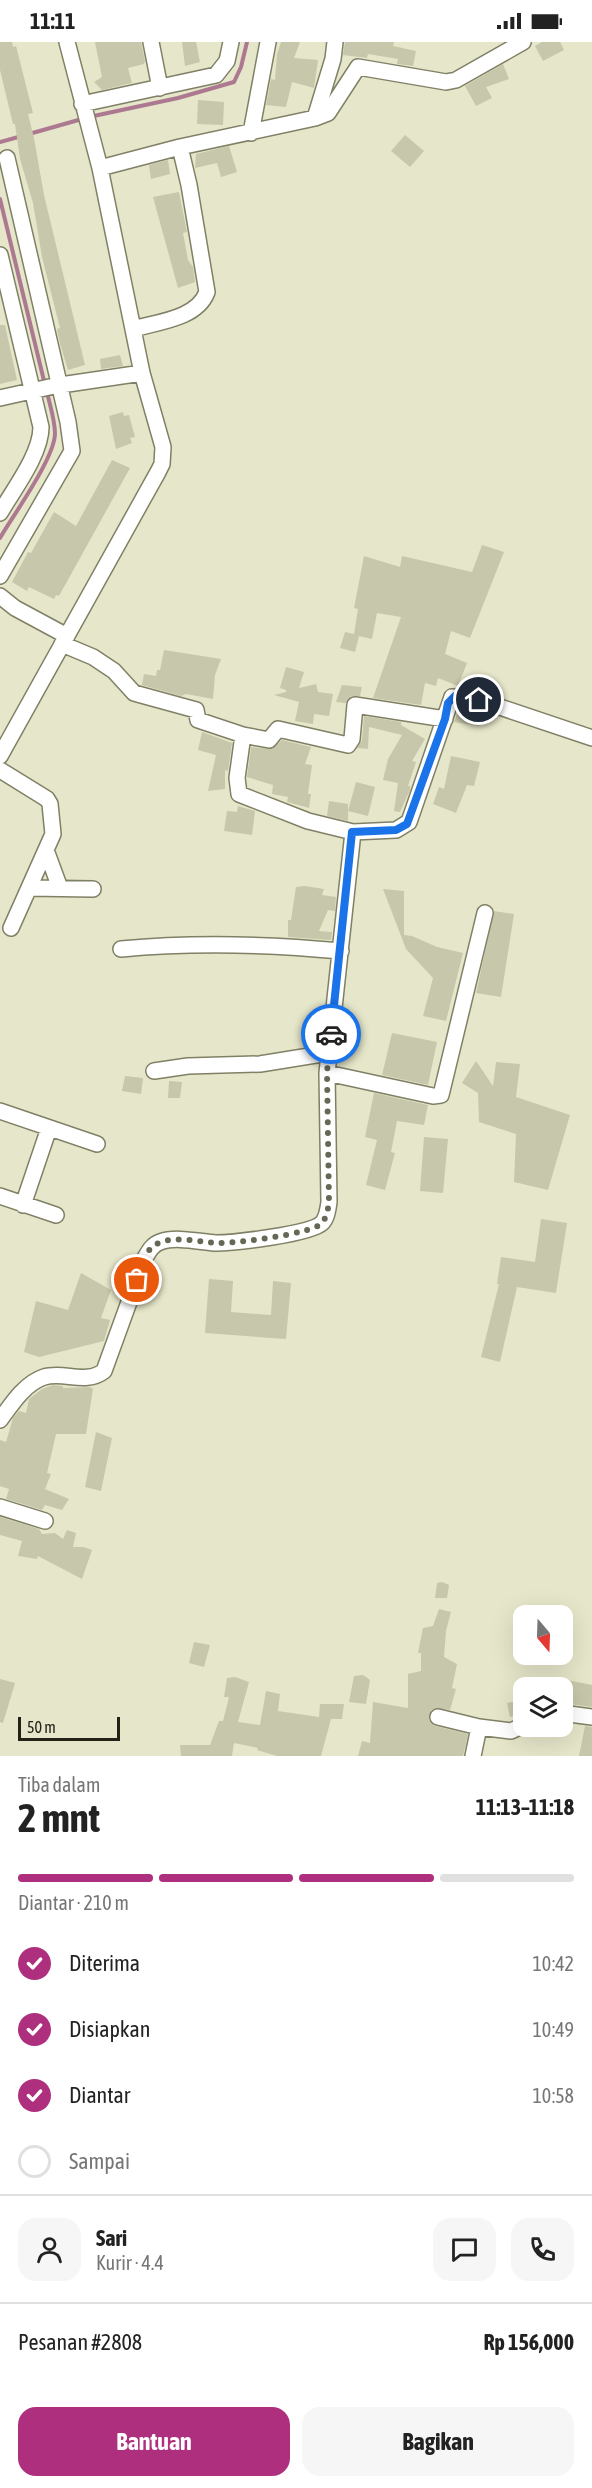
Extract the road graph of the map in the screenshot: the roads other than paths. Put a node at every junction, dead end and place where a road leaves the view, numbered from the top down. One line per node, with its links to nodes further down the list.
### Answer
1 (67, 42): 10 (street)
2 (151, 42): 9 (street)
3 (231, 42): 9 (street)
4 (268, 42): 12 (street)
5 (335, 42): 7 (street)
6 (523, 42): 8 (street)
7 (333, 59): 8 (street); 11 (street)
8 (358, 66): 11 (street)
9 (160, 88): 10 (street)
10 (83, 108): 15 (street)
11 (315, 118): 12 (street)
12 (251, 133): 13 (street)
13 (180, 147): 15 (street); 18 (street)
14 (7, 158): 16 (street)
15 (100, 168): 18 (street)
16 (6, 192): 20 (street)
17 (0, 255): 20 (street)
18 (133, 329): 19 (street)
19 (142, 373): 20 (street); 25 (street)
20 (46, 388): 21 (street); 22 (street); 23 (street)
21 (0, 398)
22 (0, 513)
23 (0, 576)
24 (0, 596): 25 (street)
25 (64, 640): 27 (street); 29 (street)
26 (445, 719): 27 (street); 28 (street); 31 (street)
27 (243, 735): 31 (street)
28 (592, 738)
29 (0, 756)
30 (0, 770): 32 (street)
31 (352, 832): 39 (street)
32 (46, 850): 33 (street); 34 (street)
33 (29, 888): 34 (street); 37 (street)
34 (60, 888): 35 (street)
35 (93, 889)
36 (485, 913): 42 (street)
37 (11, 928)
38 (121, 949): 39 (street)
39 (341, 951): 40 (street)
40 (328, 1053): 41 (street); 42 (street)
41 (154, 1071)
42 (327, 1072): 49 (street)
43 (0, 1111): 44 (street)
44 (49, 1128): 45 (street); 47 (street)
45 (97, 1144)
46 (0, 1196): 47 (street)
47 (23, 1205): 48 (street)
48 (56, 1215)
49 (0, 1420)
50 (0, 1507): 51 (street)
51 (45, 1521)
52 (573, 1714): 54 (street)
53 (438, 1717): 55 (street)
54 (592, 1717)
55 (479, 1727): 56 (street); 57 (street)
56 (513, 1730)
57 (473, 1756)

